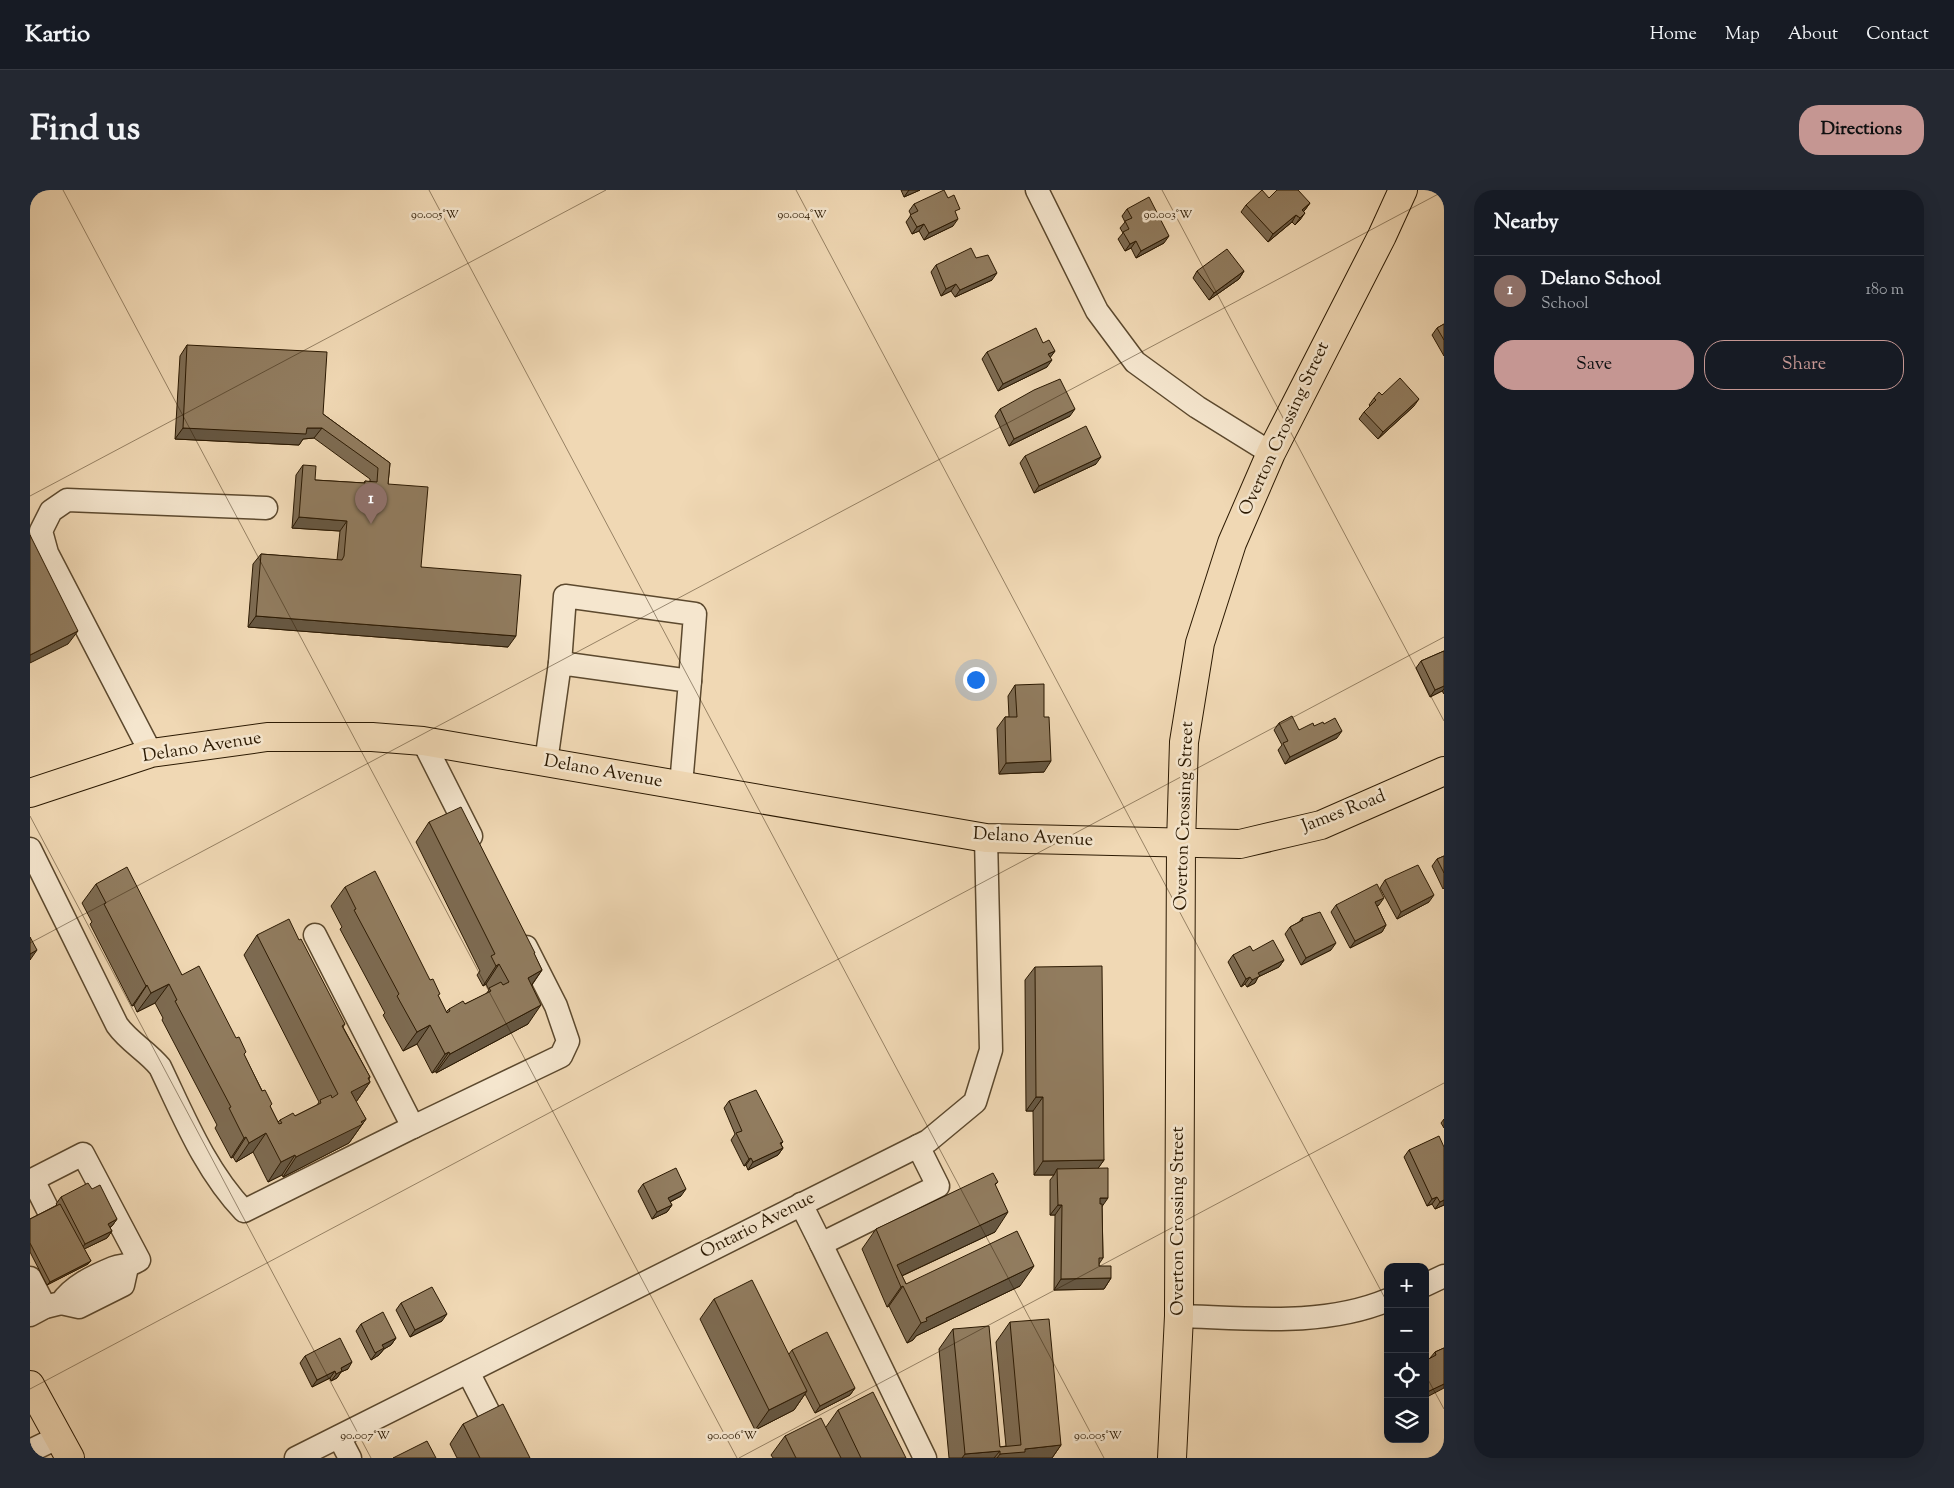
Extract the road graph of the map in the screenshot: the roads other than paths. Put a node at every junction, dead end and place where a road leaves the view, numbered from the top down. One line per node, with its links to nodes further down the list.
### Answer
1 (1037, 190): 3 (street)
2 (1403, 190): 3 (main road, Overton Crossing Street)
3 (1271, 453): 14 (main road, Overton Crossing Street)
4 (266, 508): 8 (street)
5 (560, 663): 6 (street); 6 (street); 9 (street)
6 (690, 682): 11 (street)
7 (423, 741): 8 (main road, Delano Avenue); 9 (main road, Delano Avenue); 16 (street)
8 (151, 753): 12 (main road, Delano Avenue)
9 (546, 762): 11 (main road, Delano Avenue)
10 (1444, 771): 14 (main road, James Road)
11 (681, 785): 13 (main road, Delano Avenue)
12 (30, 793)
13 (986, 838): 14 (main road, Delano Avenue); 20 (street, Ontario Avenue)
14 (1181, 844): 31 (main road, Overton Crossing Street)
15 (30, 849): 19 (street)
16 (480, 856)
17 (516, 926): 19 (street)
18 (315, 935): 19 (street)
19 (413, 1127)
20 (918, 1146): 22 (street, Ontario Avenue); 24 (street)
21 (32, 1180): 23 (street); 25 (street)
22 (801, 1204): 24 (street); 32 (street, Ontario Avenue)
23 (49, 1212)
24 (821, 1244): 40 (street)
25 (127, 1267): 29 (street); 29 (street)
26 (1444, 1276): 28 (street)
27 (30, 1278): 29 (street)
28 (1429, 1283)
29 (62, 1292)
30 (1384, 1302): 31 (street)
31 (1179, 1316): 41 (main road, Overton Crossing Street)
32 (468, 1372): 34 (street, Ontario Avenue); 39 (street)
33 (30, 1385): 35 (main road)
34 (339, 1436): 37 (street, Ontario Avenue); 38 (street)
35 (64, 1447): 36 (street)
36 (30, 1451)
37 (296, 1458)
38 (350, 1458)
39 (512, 1458)
40 (925, 1458)
41 (1172, 1458)

